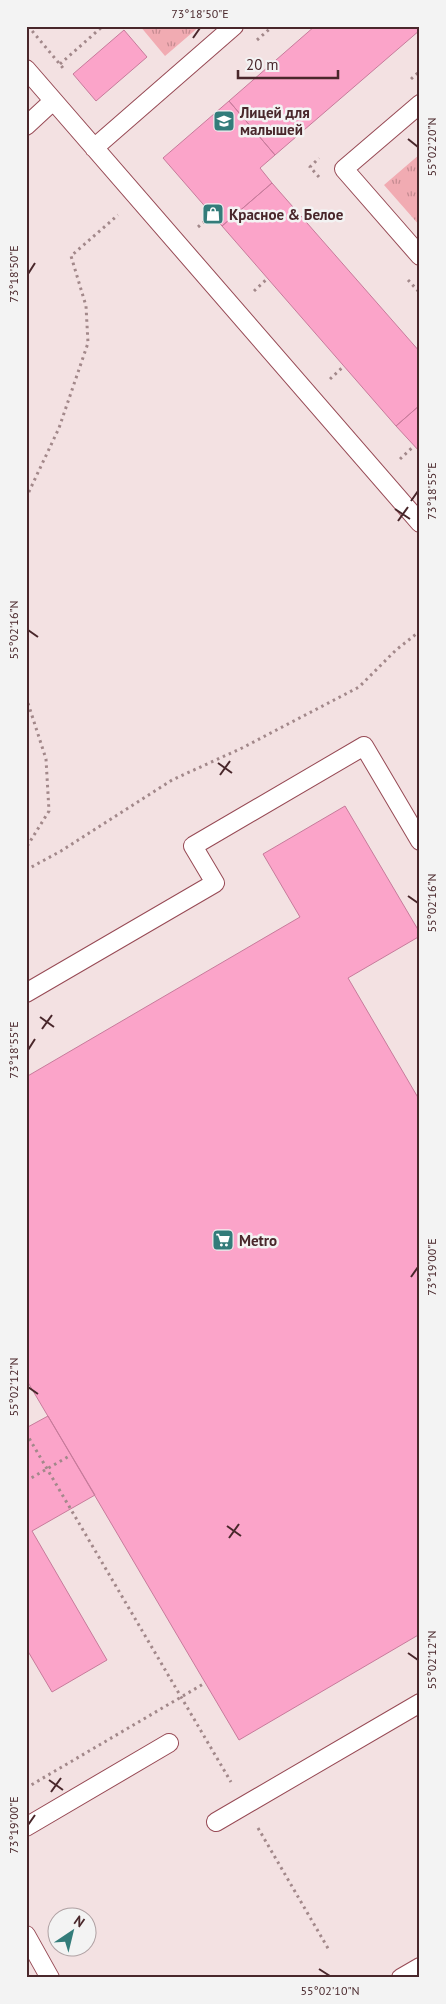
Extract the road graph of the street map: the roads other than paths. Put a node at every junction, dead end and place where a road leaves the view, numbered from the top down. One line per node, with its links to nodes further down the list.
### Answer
1 (234, 26): 6 (lane)
2 (32, 76): 3 (lane)
3 (53, 101): 5 (lane); 6 (lane)
4 (420, 104): 7 (lane)
5 (26, 126)
6 (94, 148): 8 (lane)
7 (420, 256)
8 (420, 523)
9 (420, 842): 10 (lane)
10 (26, 993)
11 (420, 1703): 13 (lane)
12 (169, 1743): 14 (lane)
13 (216, 1822)
14 (26, 1827)
15 (26, 1935): 17 (lane)
16 (420, 1967): 18 (lane)
17 (50, 1978)
18 (401, 1978)

